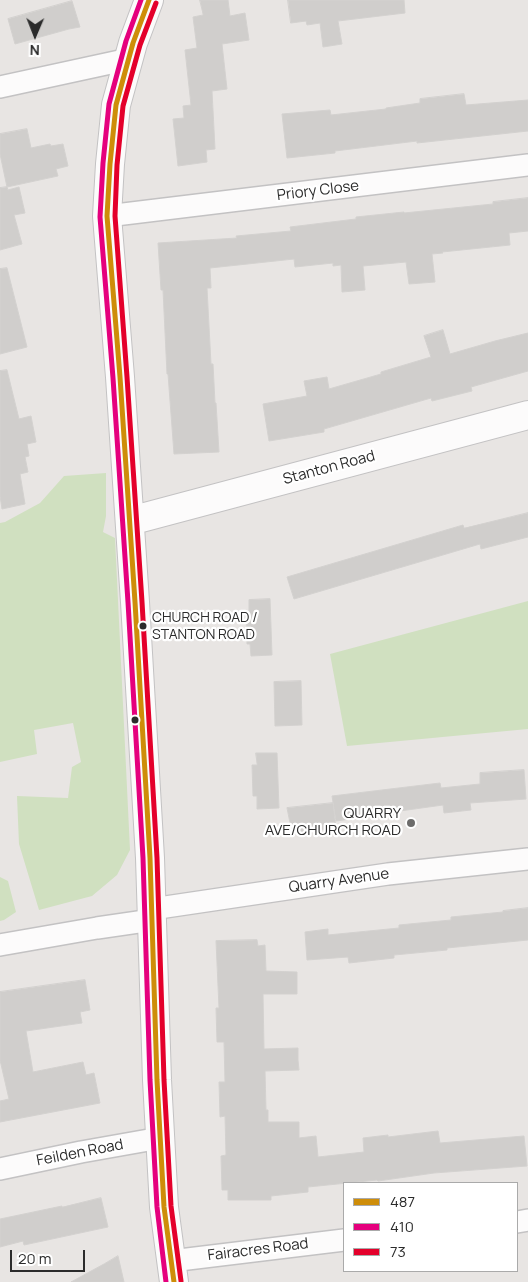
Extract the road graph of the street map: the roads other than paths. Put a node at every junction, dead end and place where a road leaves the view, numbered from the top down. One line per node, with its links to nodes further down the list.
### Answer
1 (149, 0): 2 (main road)
2 (129, 59): 3 (street); 5 (main road)
3 (0, 87)
4 (528, 165): 5 (street, Priory Close)
5 (108, 216): 7 (main road)
6 (528, 415): 7 (main road, Stanton Road)
7 (130, 521): 9 (main road)
8 (528, 859): 9 (street, Quarry Avenue)
9 (152, 915): 10 (street, Quarry Avenue); 11 (main road)
10 (0, 945)
11 (160, 1138): 12 (street, Feilden Road); 14 (main road)
12 (0, 1169)
13 (343, 1240): 14 (street, Fairacres Road)
14 (173, 1271)

